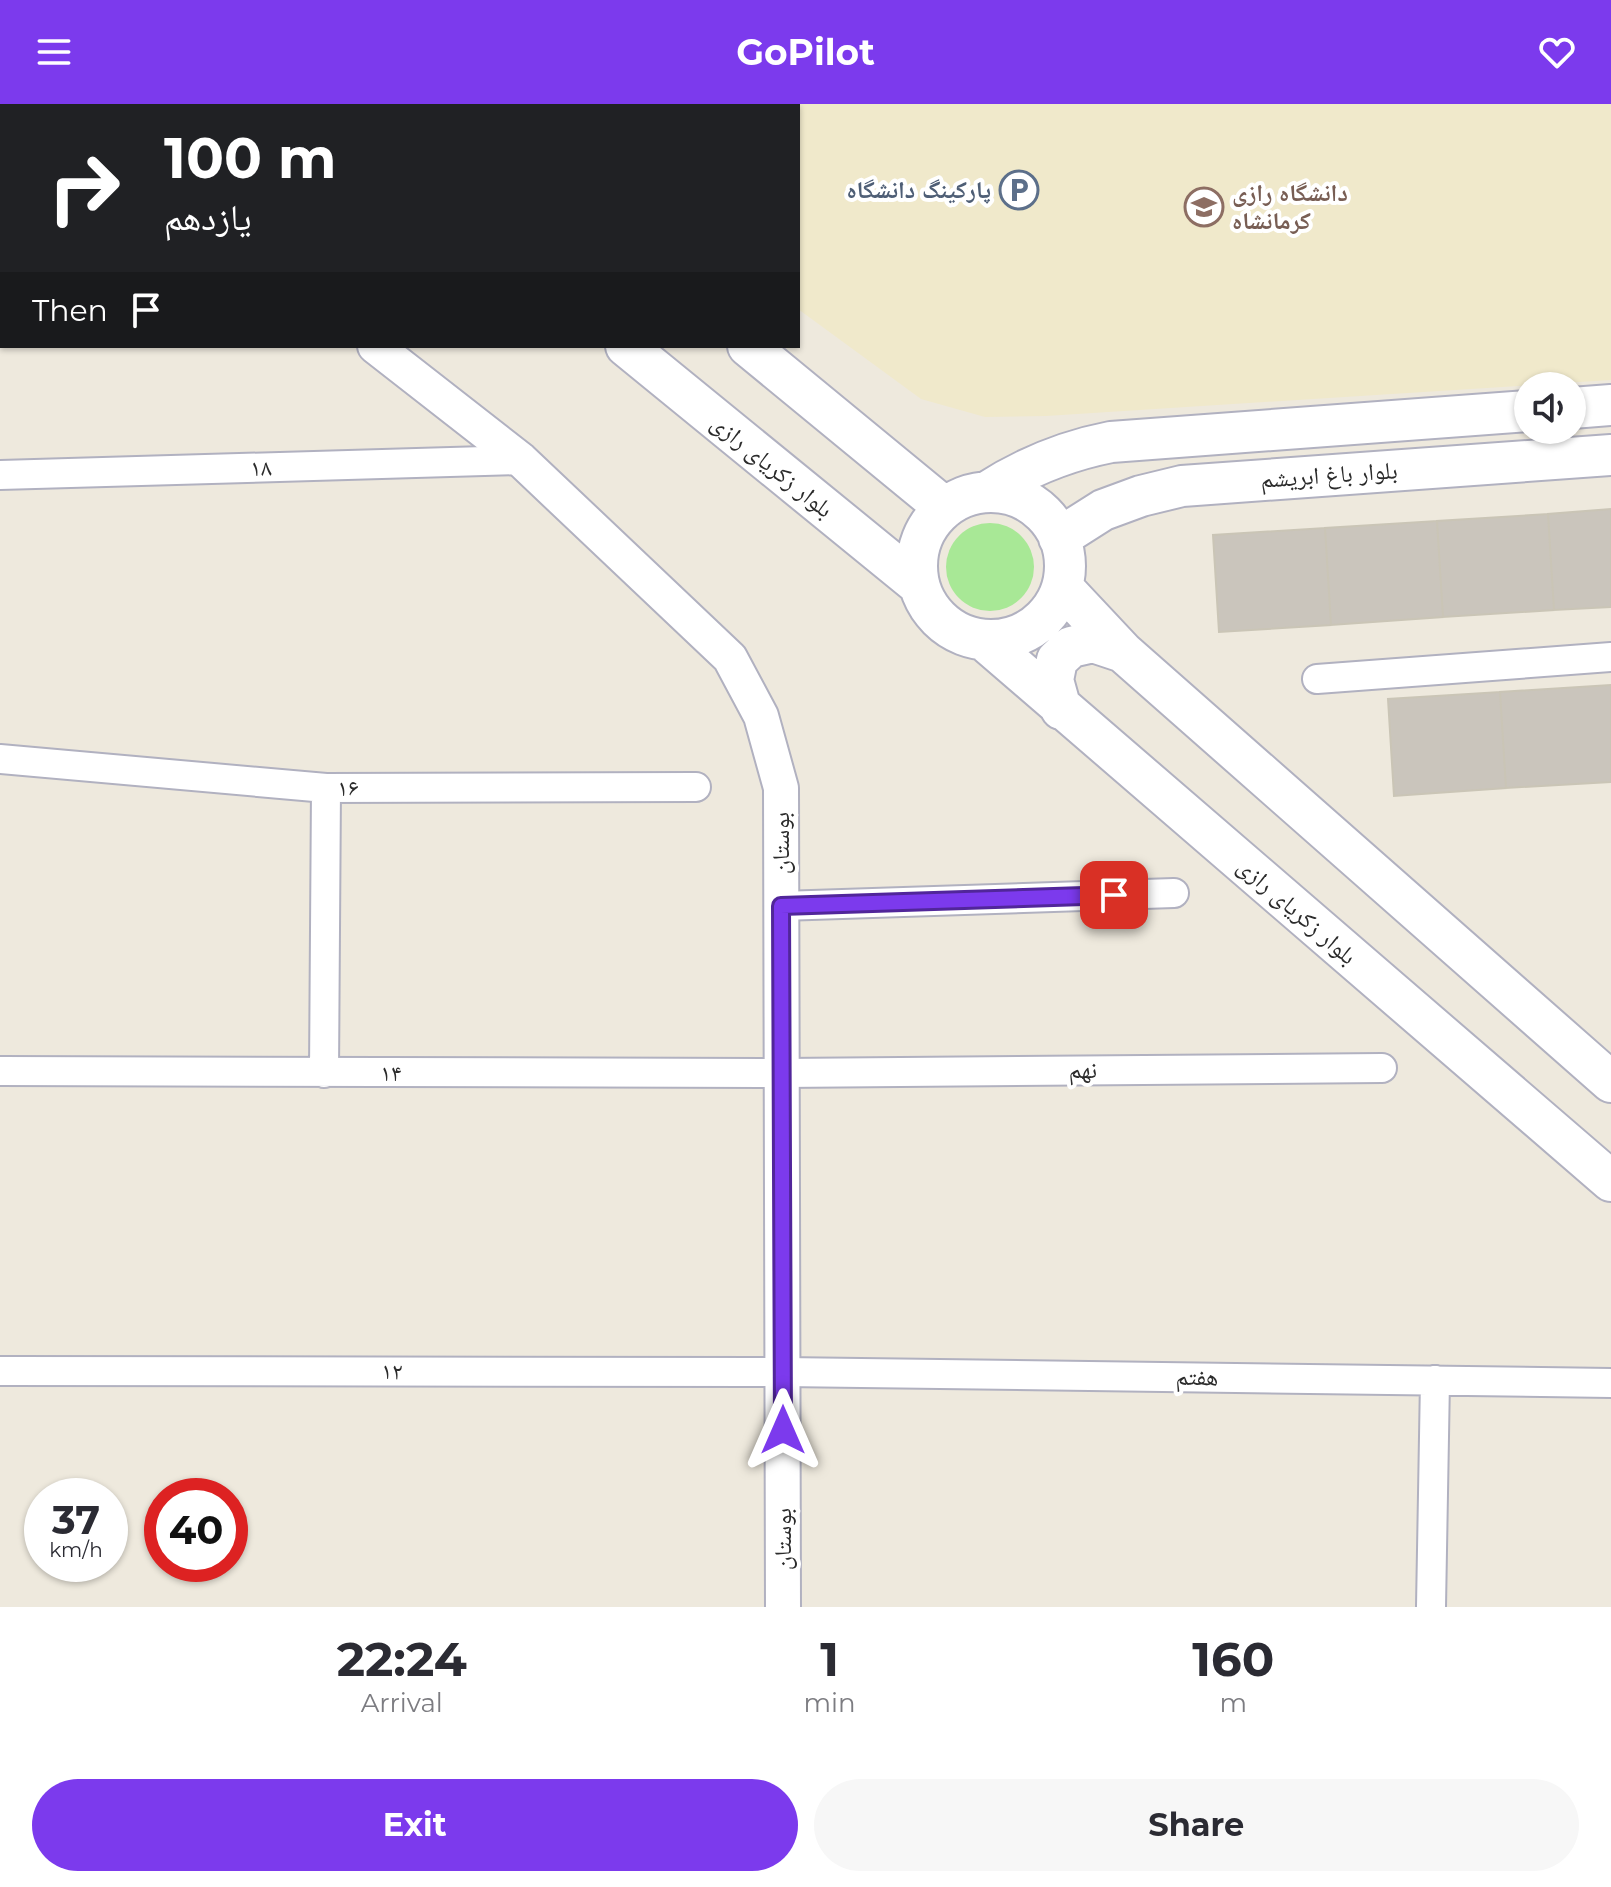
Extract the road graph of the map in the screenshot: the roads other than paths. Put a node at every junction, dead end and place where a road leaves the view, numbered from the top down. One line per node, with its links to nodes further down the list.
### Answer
1 (378, 348): 8 (street, بوستان)
2 (628, 348): 13 (main road, بلوار زکریای رازی)
3 (750, 348): 11 (main road)
4 (1611, 405): 5 (main road)
5 (1586, 407)
6 (1514, 412): 10 (main road, بلوار باغ ابریشم)
7 (1611, 455): 12 (main road, بلوار باغ ابریشم)
8 (521, 460): 9 (street, ۱۸); 24 (street, بوستان)
9 (0, 475)
10 (987, 492): 11 (main road); 12 (main road)
11 (945, 508): 13 (main road)
12 (1059, 538): 14 (main road)
13 (919, 585): 15 (main road)
14 (1062, 587): 15 (main road); 16 (main road)
15 (984, 640): 19 (main road, بلوار زکریای رازی)
16 (1123, 652): 19 (main road); 29 (main road)
17 (1611, 657): 18 (street)
18 (1317, 679)
19 (1061, 709): 30 (main road, بلوار زکریای رازی)
20 (0, 759): 22 (street, ۱۶)
21 (696, 787): 22 (street, ۱۶)
22 (326, 788): 27 (street)
23 (1174, 893): 24 (street)
24 (781, 906): 28 (street, بوستان)
25 (1382, 1068): 28 (street, نهم)
26 (0, 1071): 27 (street, ۱۴)
27 (324, 1073): 28 (street, ۱۴)
28 (783, 1073): 32 (street, بوستان)
29 (1610, 1079)
30 (1611, 1181)
31 (0, 1371): 32 (street, ۱۲)
32 (783, 1372): 33 (street, هفتم); 35 (street, بوستان)
33 (1435, 1380): 34 (street, هفتم); 36 (street)
34 (1611, 1383)
35 (783, 1607)
36 (1431, 1607)

